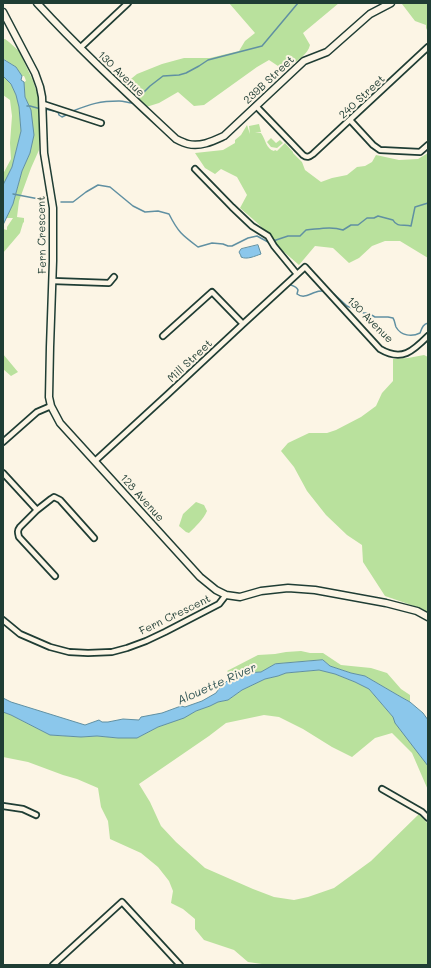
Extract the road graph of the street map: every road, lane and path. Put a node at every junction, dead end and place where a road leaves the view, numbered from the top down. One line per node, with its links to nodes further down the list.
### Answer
1 (37, 3): 6 (street, 130 Avenue)
2 (128, 3): 6 (street)
3 (391, 3): 7 (street, 239B Street)
4 (3, 12): 8 (street, Fern Crescent)
5 (428, 47): 9 (street, 240 Street)
6 (80, 48): 11 (street, 130 Avenue)
7 (256, 106): 9 (street, 240 Street); 11 (street, 239B Street)
8 (43, 107): 10 (street); 16 (street, Fern Crescent)
9 (350, 120): 12 (street)
10 (101, 123)
11 (200, 145)
12 (428, 145)
13 (195, 169): 14 (street)
14 (297, 274): 17 (street, Mill Street); 19 (street, 130 Avenue)
15 (114, 277): 16 (street)
16 (53, 281): 20 (street, Fern Crescent)
17 (242, 324): 18 (street); 22 (street, Mill Street)
18 (163, 336)
19 (428, 336)
20 (51, 406): 21 (street); 22 (street, 128 Avenue)
21 (3, 442)
22 (95, 461): 27 (street, 128 Avenue)
23 (3, 473): 24 (street)
24 (37, 510): 25 (street); 26 (street)
25 (94, 538)
26 (55, 576)
27 (226, 595): 28 (street, Fern Crescent); 29 (street, Fern Crescent)
28 (428, 617)
29 (3, 620)
30 (382, 789): 33 (street)
31 (3, 806): 32 (street)
32 (36, 815)
33 (428, 818)
34 (53, 965): 35 (street)
35 (180, 965)

